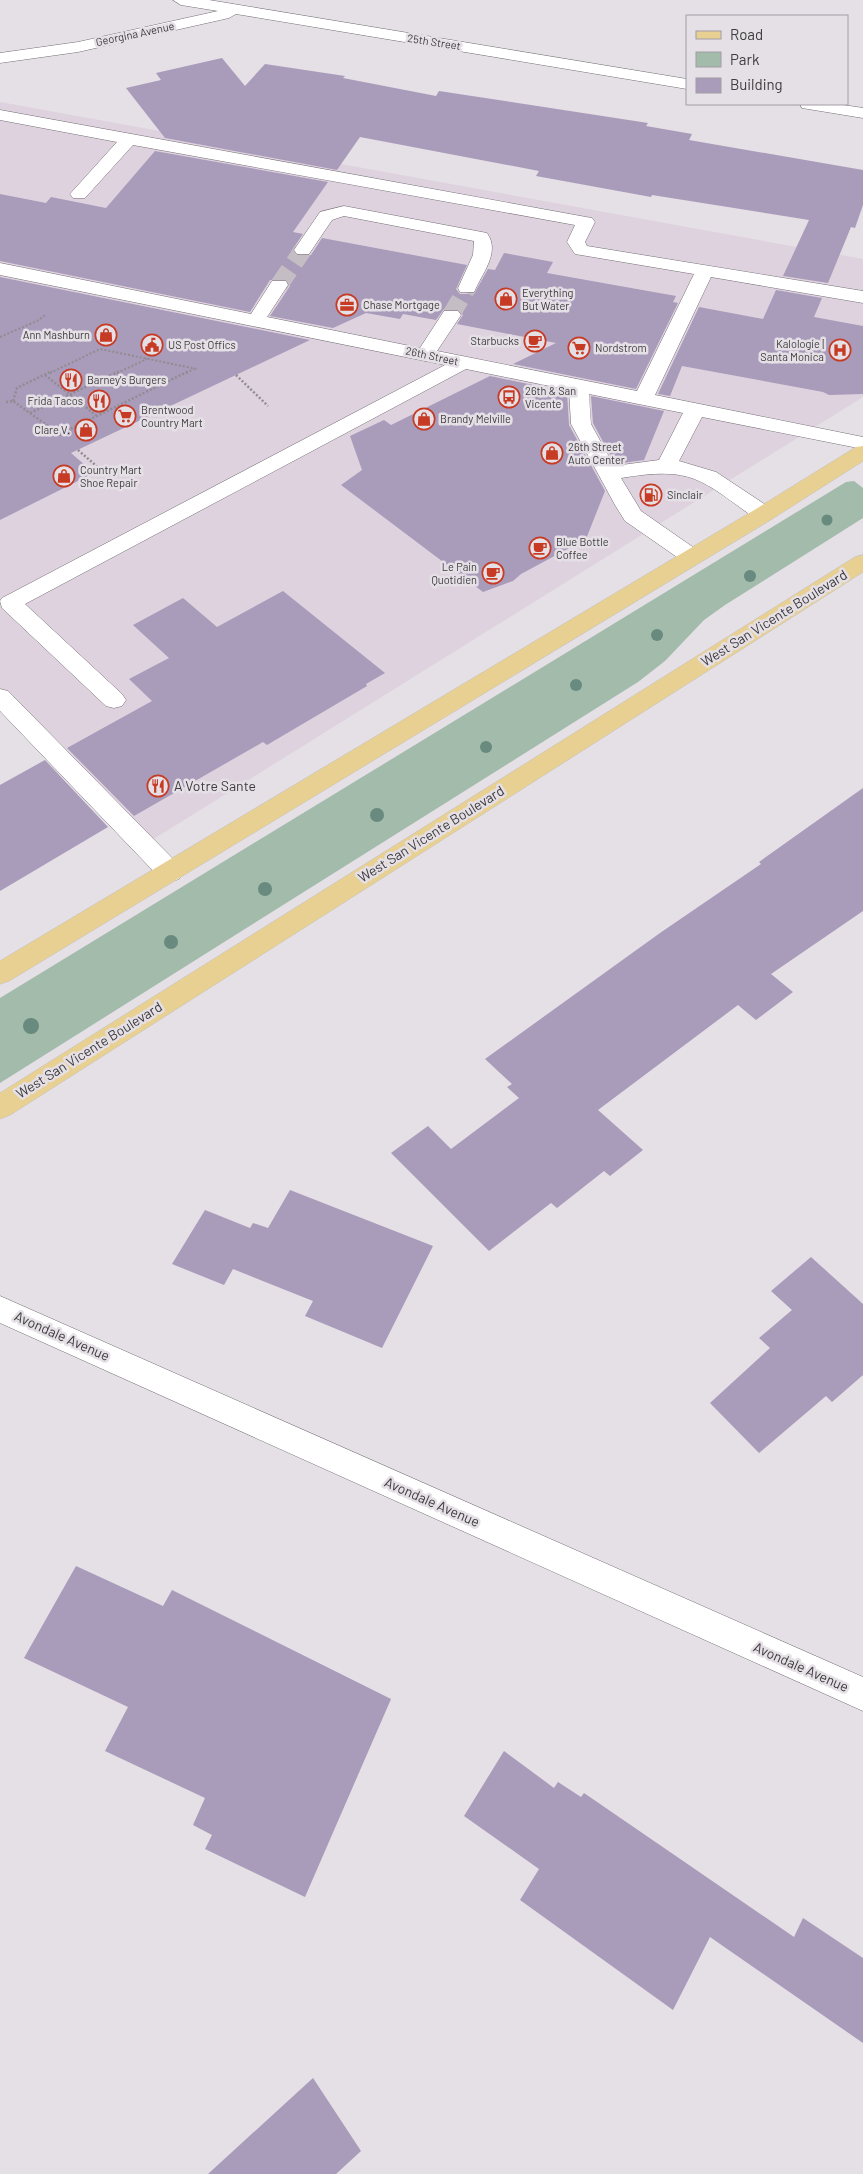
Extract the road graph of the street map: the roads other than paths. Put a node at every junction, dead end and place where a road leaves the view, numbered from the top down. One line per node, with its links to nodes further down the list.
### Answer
1 (181, 0): 3 (street, 25th Street)
2 (268, 0): 3 (street, Georgina Avenue)
3 (241, 10): 4 (street, Georgina Avenue); 5 (street, 25th Street)
4 (0, 58)
5 (686, 84)
6 (814, 105): 7 (street)
7 (863, 113)
8 (0, 115): 9 (street)
9 (129, 139): 10 (street); 13 (street)
10 (79, 194)
11 (304, 250): 15 (street)
12 (0, 269): 18 (street, 26th Street)
13 (704, 271): 16 (street); 22 (street)
14 (279, 285): 18 (street)
15 (467, 288)
16 (863, 297)
17 (451, 315): 19 (street)
18 (256, 320): 19 (street, 26th Street)
19 (425, 355): 20 (street, 26th Street)
20 (463, 363): 21 (street, 26th Street); 31 (street)
21 (579, 387): 22 (street, 26th Street); 27 (street)
22 (643, 400): 23 (street, 26th Street)
23 (695, 410): 24 (street, 26th Street); 26 (street)
24 (863, 443)
25 (863, 452): 28 (main road)
26 (666, 467): 27 (street); 28 (street)
27 (608, 474): 29 (street)
28 (764, 514): 29 (main road)
29 (692, 557): 34 (main road)
30 (863, 562): 36 (main road, West San Vicente Boulevard)
31 (5, 605): 33 (street)
32 (0, 697): 34 (street)
33 (114, 700)
34 (170, 872): 35 (main road)
35 (0, 974)
36 (0, 1106)
37 (0, 1309): 38 (street, Avondale Avenue)
38 (863, 1694)

